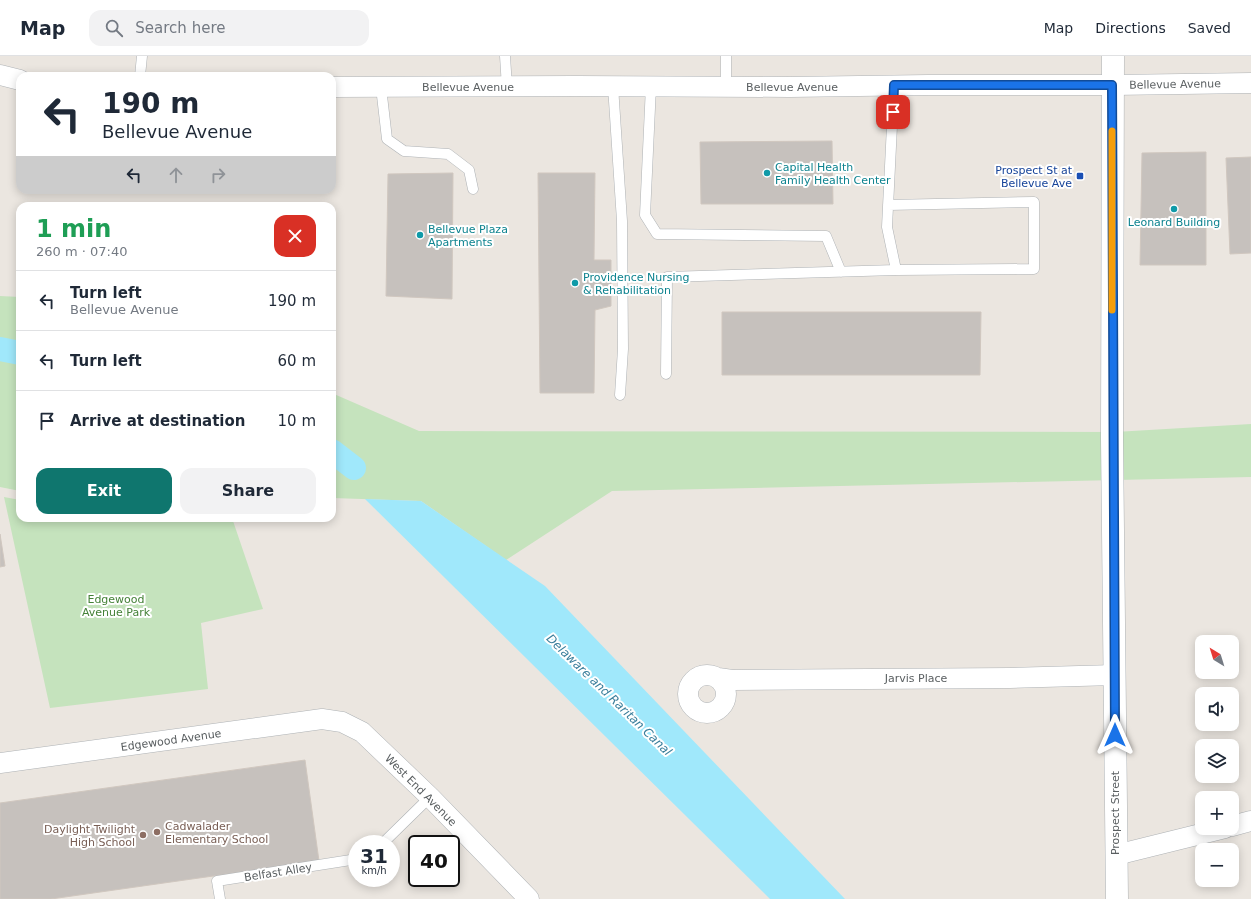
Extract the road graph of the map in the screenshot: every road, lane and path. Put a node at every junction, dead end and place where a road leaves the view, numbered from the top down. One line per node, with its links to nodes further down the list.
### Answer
1 (142, 56): 5 (lane)
2 (505, 56): 15 (lane)
3 (726, 56): 16 (lane)
4 (1113, 56): 10 (street, Prospect Street)
5 (140, 72)
6 (0, 75): 7 (street)
7 (16, 79)
8 (1251, 83): 10 (street, Bellevue Avenue)
9 (894, 85): 10 (street, Bellevue Avenue); 16 (street, Bellevue Avenue); 18 (lane)
10 (1112, 85): 23 (street, Prospect Street)
11 (613, 86): 12 (street, Bellevue Avenue); 15 (street, Bellevue Avenue); 22 (lane)
12 (651, 86): 16 (street, Bellevue Avenue); 20 (lane)
13 (336, 87): 14 (street, Bellevue Avenue)
14 (381, 87): 15 (street, Bellevue Avenue); 17 (lane)
15 (506, 87)
16 (726, 87)
17 (474, 189)
18 (888, 205): 19 (lane); 19 (lane)
19 (896, 270): 20 (lane)
20 (841, 272): 21 (lane)
21 (666, 374)
22 (620, 395)
23 (1114, 675): 24 (street, Jarvis Place); 32 (street, Prospect Street)
24 (718, 678)
25 (342, 722): 26 (street, Edgewood Avenue); 27 (street, West End Avenue)
26 (0, 763)
27 (430, 797): 30 (lane); 35 (street, West End Avenue)
28 (1251, 821): 29 (street)
29 (1239, 824)
30 (391, 835)
31 (1197, 835): 32 (street)
32 (1116, 855): 36 (street, Prospect Street)
33 (348, 860): 34 (lane, Belfast Alley)
34 (220, 899)
35 (529, 899)
36 (1116, 899)

